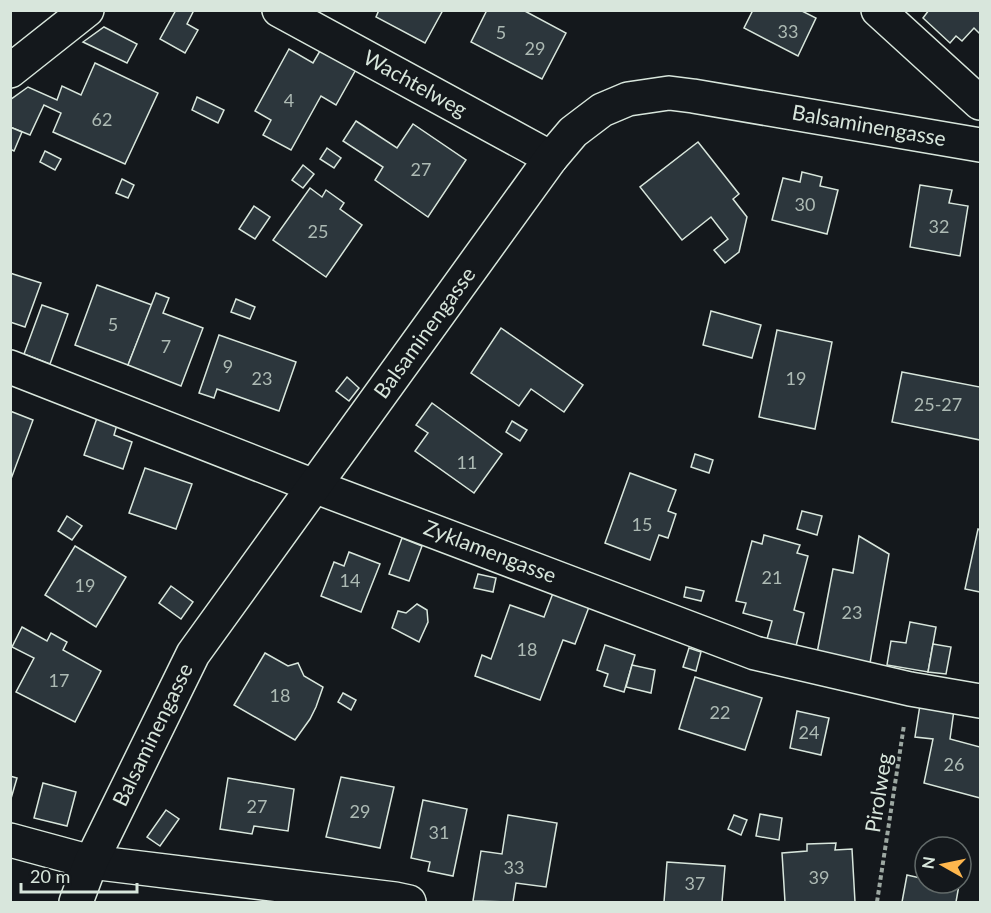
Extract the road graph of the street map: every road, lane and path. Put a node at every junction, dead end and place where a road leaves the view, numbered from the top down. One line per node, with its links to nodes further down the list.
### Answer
1 (87, 10): 4 (street)
2 (279, 10): 7 (street, Wachtelweg)
3 (878, 10): 5 (street)
4 (10, 70)
5 (981, 103)
6 (981, 145): 7 (street, Balsaminengasse)
7 (551, 158): 9 (street, Balsaminengasse)
8 (10, 367): 9 (street, Zyklamengasse)
9 (314, 486): 10 (street, Zyklamengasse); 13 (street, Balsaminengasse)
10 (910, 689): 11 (street, Zyklamengasse); 16 (path, Pirolweg)
11 (981, 700)
12 (10, 840): 13 (street)
13 (91, 862): 14 (street, Balsaminengasse); 15 (street)
14 (76, 903)
15 (409, 903)
16 (877, 903)

